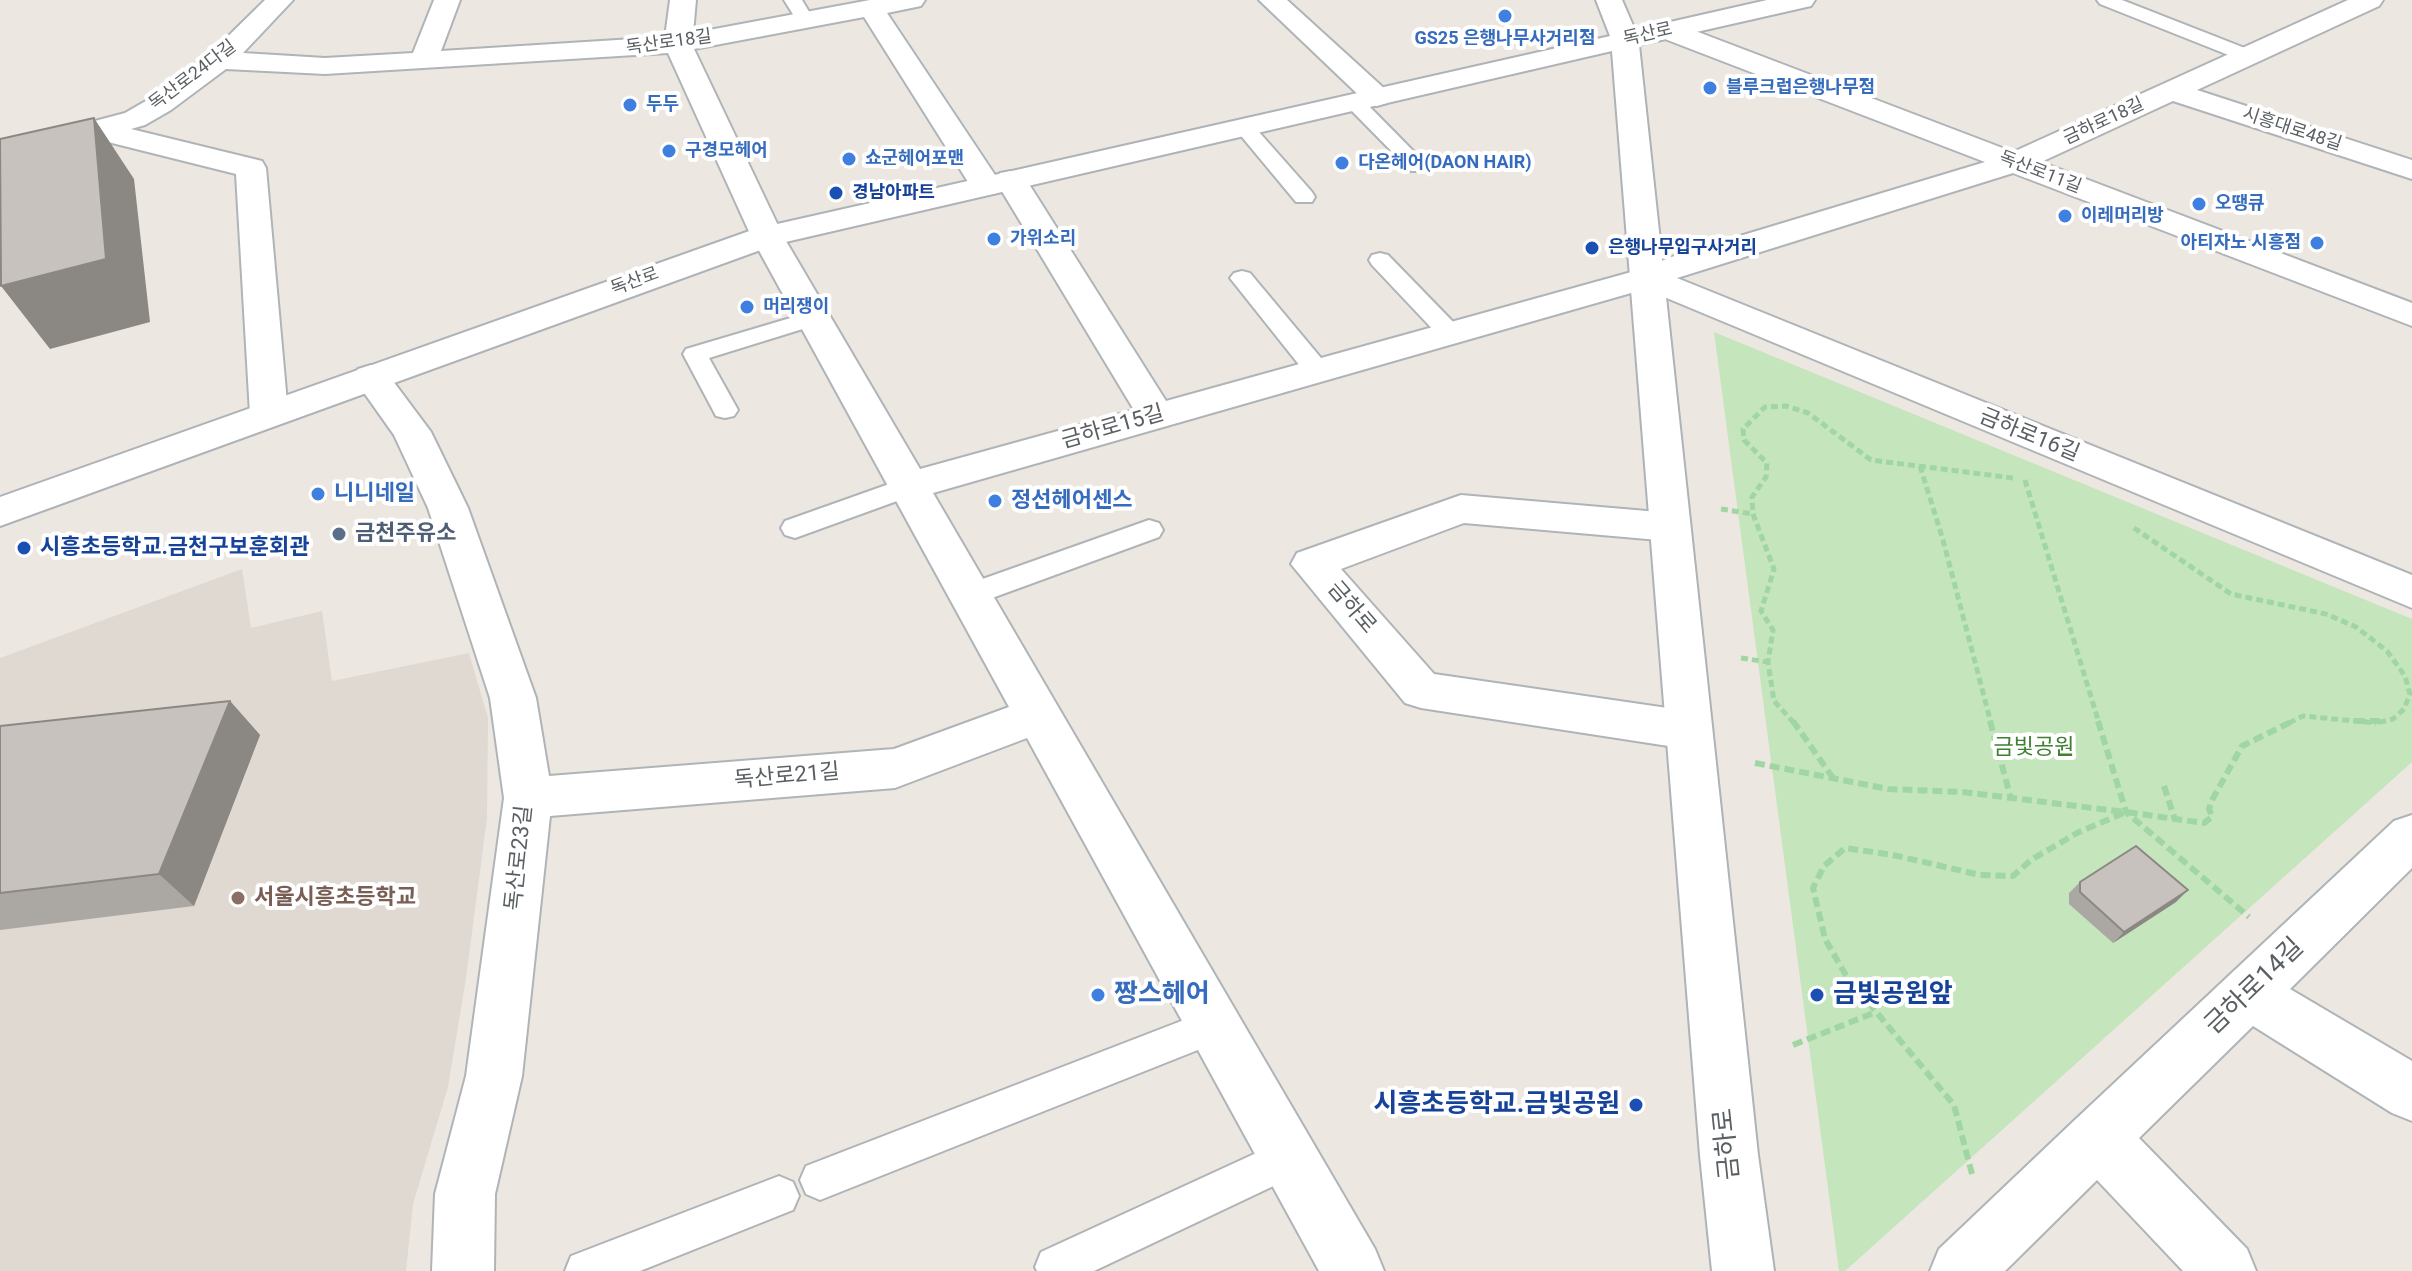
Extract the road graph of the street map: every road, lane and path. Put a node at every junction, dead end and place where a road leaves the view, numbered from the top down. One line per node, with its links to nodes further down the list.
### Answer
1 (447, 0): 16 (street)
2 (683, 0): 13 (street)
3 (912, 0): 10 (street, 독산로18길)
4 (1272, 0): 18 (street)
5 (1609, 0): 12 (street, 금하로)
6 (1802, 0): 12 (street, 독산로)
7 (2106, 0): 14 (lane)
8 (2370, 0): 14 (street, 금하로18길)
9 (267, 3): 15 (street, 독산로24다길)
10 (871, 8): 11 (street, 독산로18길); 25 (street)
11 (799, 10): 13 (street, 독산로18길)
12 (1646, 35): 18 (street, 독산로); 22 (street, 독산로11길); 30 (street, 금하로)
13 (678, 44): 16 (street, 독산로18길); 27 (street)
14 (2248, 56): 17 (street, 금하로18길)
15 (220, 60): 16 (street, 독산로18길); 20 (street, 독산로24다길)
16 (423, 62)
17 (2172, 91): 22 (street, 금하로18길); 24 (street, 시흥대로48길)
18 (1366, 100): 19 (street, 독산로); 23 (lane)
19 (1244, 127): 25 (street, 독산로); 26 (lane)
20 (93, 129): 21 (street, 독산로24다길); 37 (street)
21 (0, 155)
22 (2014, 163): 30 (street, 금하로18길); 31 (street, 독산로11길)
23 (1418, 167)
24 (2412, 170)
25 (998, 183): 27 (street, 독산로); 38 (street)
26 (1304, 197)
27 (767, 236): 32 (street); 35 (street, 독산로)
28 (1380, 260): 33 (lane)
29 (1242, 278): 34 (lane)
30 (1647, 278): 33 (street, 금하로15길); 47 (street, 금하로); 50 (street, 금하로16길)
31 (2412, 315)
32 (814, 318): 36 (lane); 42 (street)
33 (1449, 332): 34 (street, 금하로15길)
34 (1317, 370): 38 (street, 금하로15길)
35 (371, 377): 37 (street, 독산로); 59 (street, 독산로23길)
36 (725, 410)
37 (269, 414): 44 (street, 독산로)
38 (1156, 416): 42 (street, 금하로15길)
39 (1920, 466): 40 (path); 45 (path); 60 (path)
40 (2025, 479): 41 (path); 61 (path)
41 (2034, 480)
42 (909, 486): 48 (lane); 51 (street)
43 (1721, 509): 45 (path)
44 (0, 512)
45 (1753, 514): 53 (path)
46 (2124, 521): 62 (path)
47 (1670, 527): 55 (street, 금하로); 55 (street, 금하로)
48 (795, 528)
49 (1149, 530): 51 (lane)
50 (2412, 592)
51 (970, 595): 54 (street)
52 (1741, 658): 53 (path)
53 (1768, 662): 57 (path)
54 (1038, 715): 59 (street, 독산로21길); 67 (street)
55 (1688, 730): 79 (street, 금하로)
56 (1755, 763): 57 (path)
57 (1833, 778): 60 (path)
58 (2164, 786): 62 (path)
59 (528, 798): 76 (street, 독산로23길)
60 (2011, 799): 61 (path)
61 (2126, 812): 62 (path); 64 (path); 66 (path)
62 (2175, 820)
63 (2412, 836): 65 (street, 금하로14길)
64 (2258, 920)
65 (2248, 993): 69 (street); 70 (street, 금하로14길)
66 (1876, 1012): 68 (path); 72 (path)
67 (1215, 1026): 71 (street); 73 (lane)
68 (1793, 1045)
69 (2412, 1093)
70 (2098, 1138): 80 (street, 금하로14길); 81 (street)
71 (1289, 1158): 75 (lane); 78 (street)
72 (1972, 1174)
73 (820, 1180)
74 (779, 1196): 77 (lane)
75 (1056, 1267)
76 (463, 1271)
77 (586, 1271)
78 (1353, 1271)
79 (1743, 1271)
80 (1961, 1271)
81 (2225, 1271)

